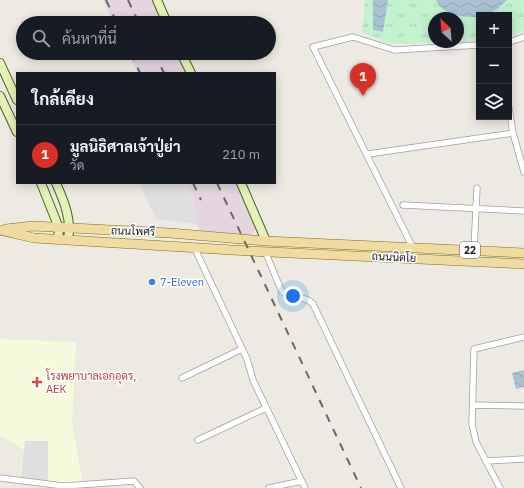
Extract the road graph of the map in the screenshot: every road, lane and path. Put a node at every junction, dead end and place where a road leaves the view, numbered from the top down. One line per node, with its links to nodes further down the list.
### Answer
1 (157, 0): 2 (street)
2 (164, 16)
3 (524, 38): 4 (street)
4 (512, 41)
5 (476, 45): 14 (street)
6 (184, 60): 8 (street)
7 (0, 63): 10 (street)
8 (190, 72)
9 (0, 96): 12 (street)
10 (16, 98)
11 (511, 120): 13 (street)
12 (16, 130)
13 (513, 133): 14 (street); 15 (street)
14 (368, 154): 30 (street)
15 (524, 172)
16 (57, 184): 18 (street); 24 (street)
17 (241, 184): 28 (street)
18 (43, 186): 23 (street)
19 (477, 188): 21 (street)
20 (402, 204): 21 (street)
21 (476, 208): 22 (street); 32 (street)
22 (524, 211)
23 (59, 228): 24 (main road, ถนนโพศรี); 25 (main road, ถนนโพศรี); 27 (street)
24 (70, 229): 27 (street); 28 (main road, ถนนโพศรี)
25 (0, 230): 26 (main road, ถนนโพศรี)
26 (34, 238): 27 (main road, ถนนโพศรี); 29 (main road)
27 (63, 239): 29 (main road, ถนนโพศรี)
28 (266, 240): 30 (main road, ถนนนิตโย); 33 (main road)
29 (97, 241): 31 (main road, ถนนโพศรี)
30 (414, 246): 32 (main road, ถนนนิตโย / 22)
31 (194, 248): 33 (main road, ถนนโพศรี); 37 (street)
32 (474, 250): 34 (main road, ถนนนิตโย / 22)
33 (265, 251): 35 (main road, ถนนนิตโย / 22); 51 (street)
34 (524, 253)
35 (524, 264)
36 (524, 337): 39 (street)
37 (242, 349): 38 (street); 41 (street)
38 (182, 378)
39 (473, 405): 40 (street); 44 (street)
40 (524, 406)
41 (266, 408): 42 (street); 46 (street)
42 (198, 440)
43 (524, 459): 44 (street)
44 (486, 461): 52 (street)
45 (0, 478): 47 (street)
46 (302, 481): 49 (street); 50 (street)
47 (64, 487): 48 (street)
48 (140, 488)
49 (269, 488)
50 (305, 488)
51 (401, 488)
52 (500, 488)

